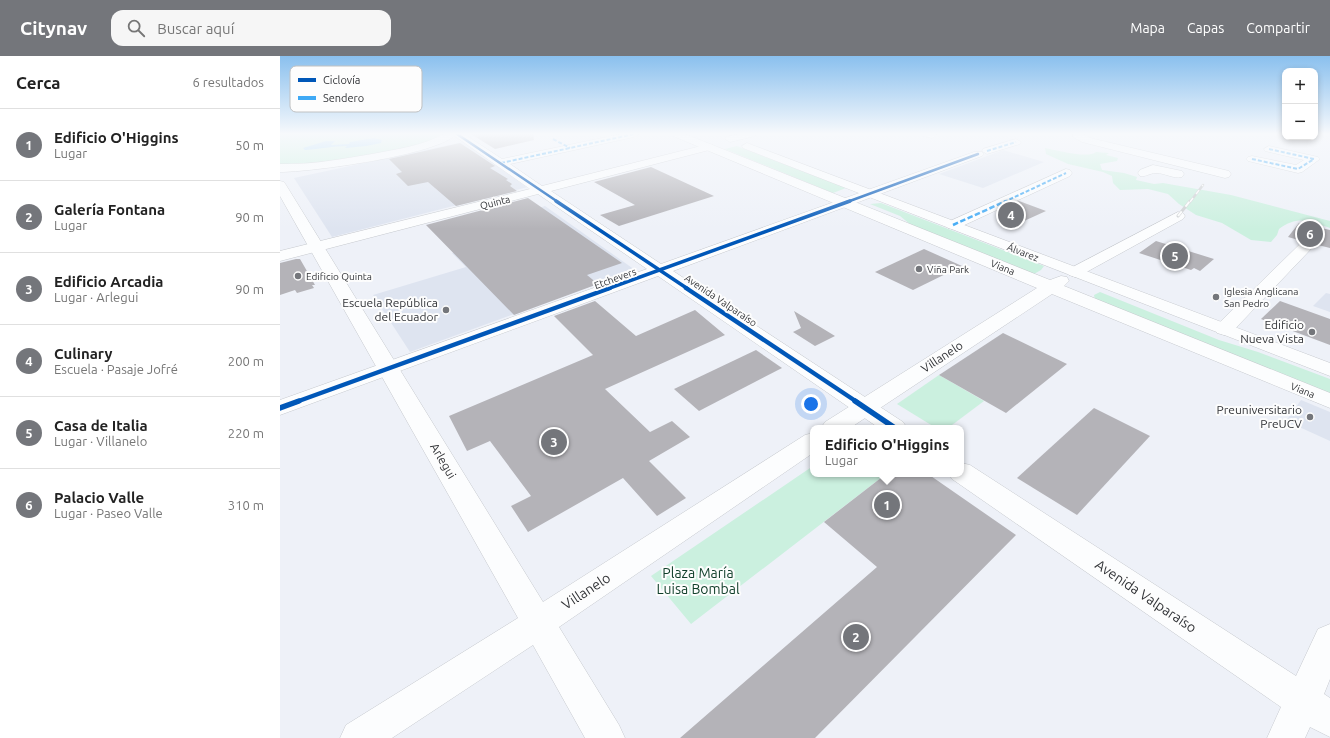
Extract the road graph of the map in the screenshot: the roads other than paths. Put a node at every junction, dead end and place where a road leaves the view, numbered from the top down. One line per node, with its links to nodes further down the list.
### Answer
1 (326, 166): 11 (street)
2 (505, 166): 16 (street, Avenida Valparaíso)
3 (627, 166): 16 (street, Quinta)
4 (757, 166): 18 (street, Viana)
5 (798, 166): 17 (street, Álvarez)
6 (947, 166): 17 (street, Etchevers)
7 (1218, 166): 12 (street)
8 (1240, 166): 12 (street)
9 (1283, 166): 10 (street)
10 (1303, 166)
11 (280, 168)
12 (1234, 169): 14 (street)
13 (1066, 173): 20 (street)
14 (1144, 173)
15 (280, 185): 22 (street, Arlegui)
16 (541, 190): 22 (street, Quinta); 24 (street, Avenida Valparaíso)
17 (871, 194): 18 (street, Etchevers); 20 (street, Álvarez)
18 (846, 202): 24 (street, Etchevers); 27 (street, Viana)
19 (1178, 216): 25 (street)
20 (953, 225): 25 (street, Álvarez)
21 (1306, 246): 28 (street)
22 (317, 247): 23 (street, Quinta); 29 (street, Arlegui)
23 (280, 256)
24 (661, 270): 29 (street, Etchevers); 32 (street, Avenida Valparaíso)
25 (1075, 272): 26 (street, Álvarez)
26 (1103, 283): 27 (street, Villanelo); 28 (street, Álvarez)
27 (1050, 287): 31 (street, Viana); 32 (street, Villanelo)
28 (1224, 329): 30 (street, Álvarez)
29 (388, 369): 33 (street, Etchevers); 38 (street, Arlegui)
30 (1330, 370)
31 (1330, 401)
32 (865, 407): 34 (street, Villanelo); 35 (street, Avenida Valparaíso)
33 (280, 408)
34 (838, 425)
35 (891, 425)
36 (810, 443): 38 (street, Villanelo)
37 (964, 474): 40 (street, Avenida Valparaíso)
38 (538, 623): 41 (street, Villanelo); 42 (street, Arlegui)
39 (1330, 640): 40 (street)
40 (1316, 710): 43 (street)
41 (359, 738)
42 (606, 738)
43 (1286, 738)

